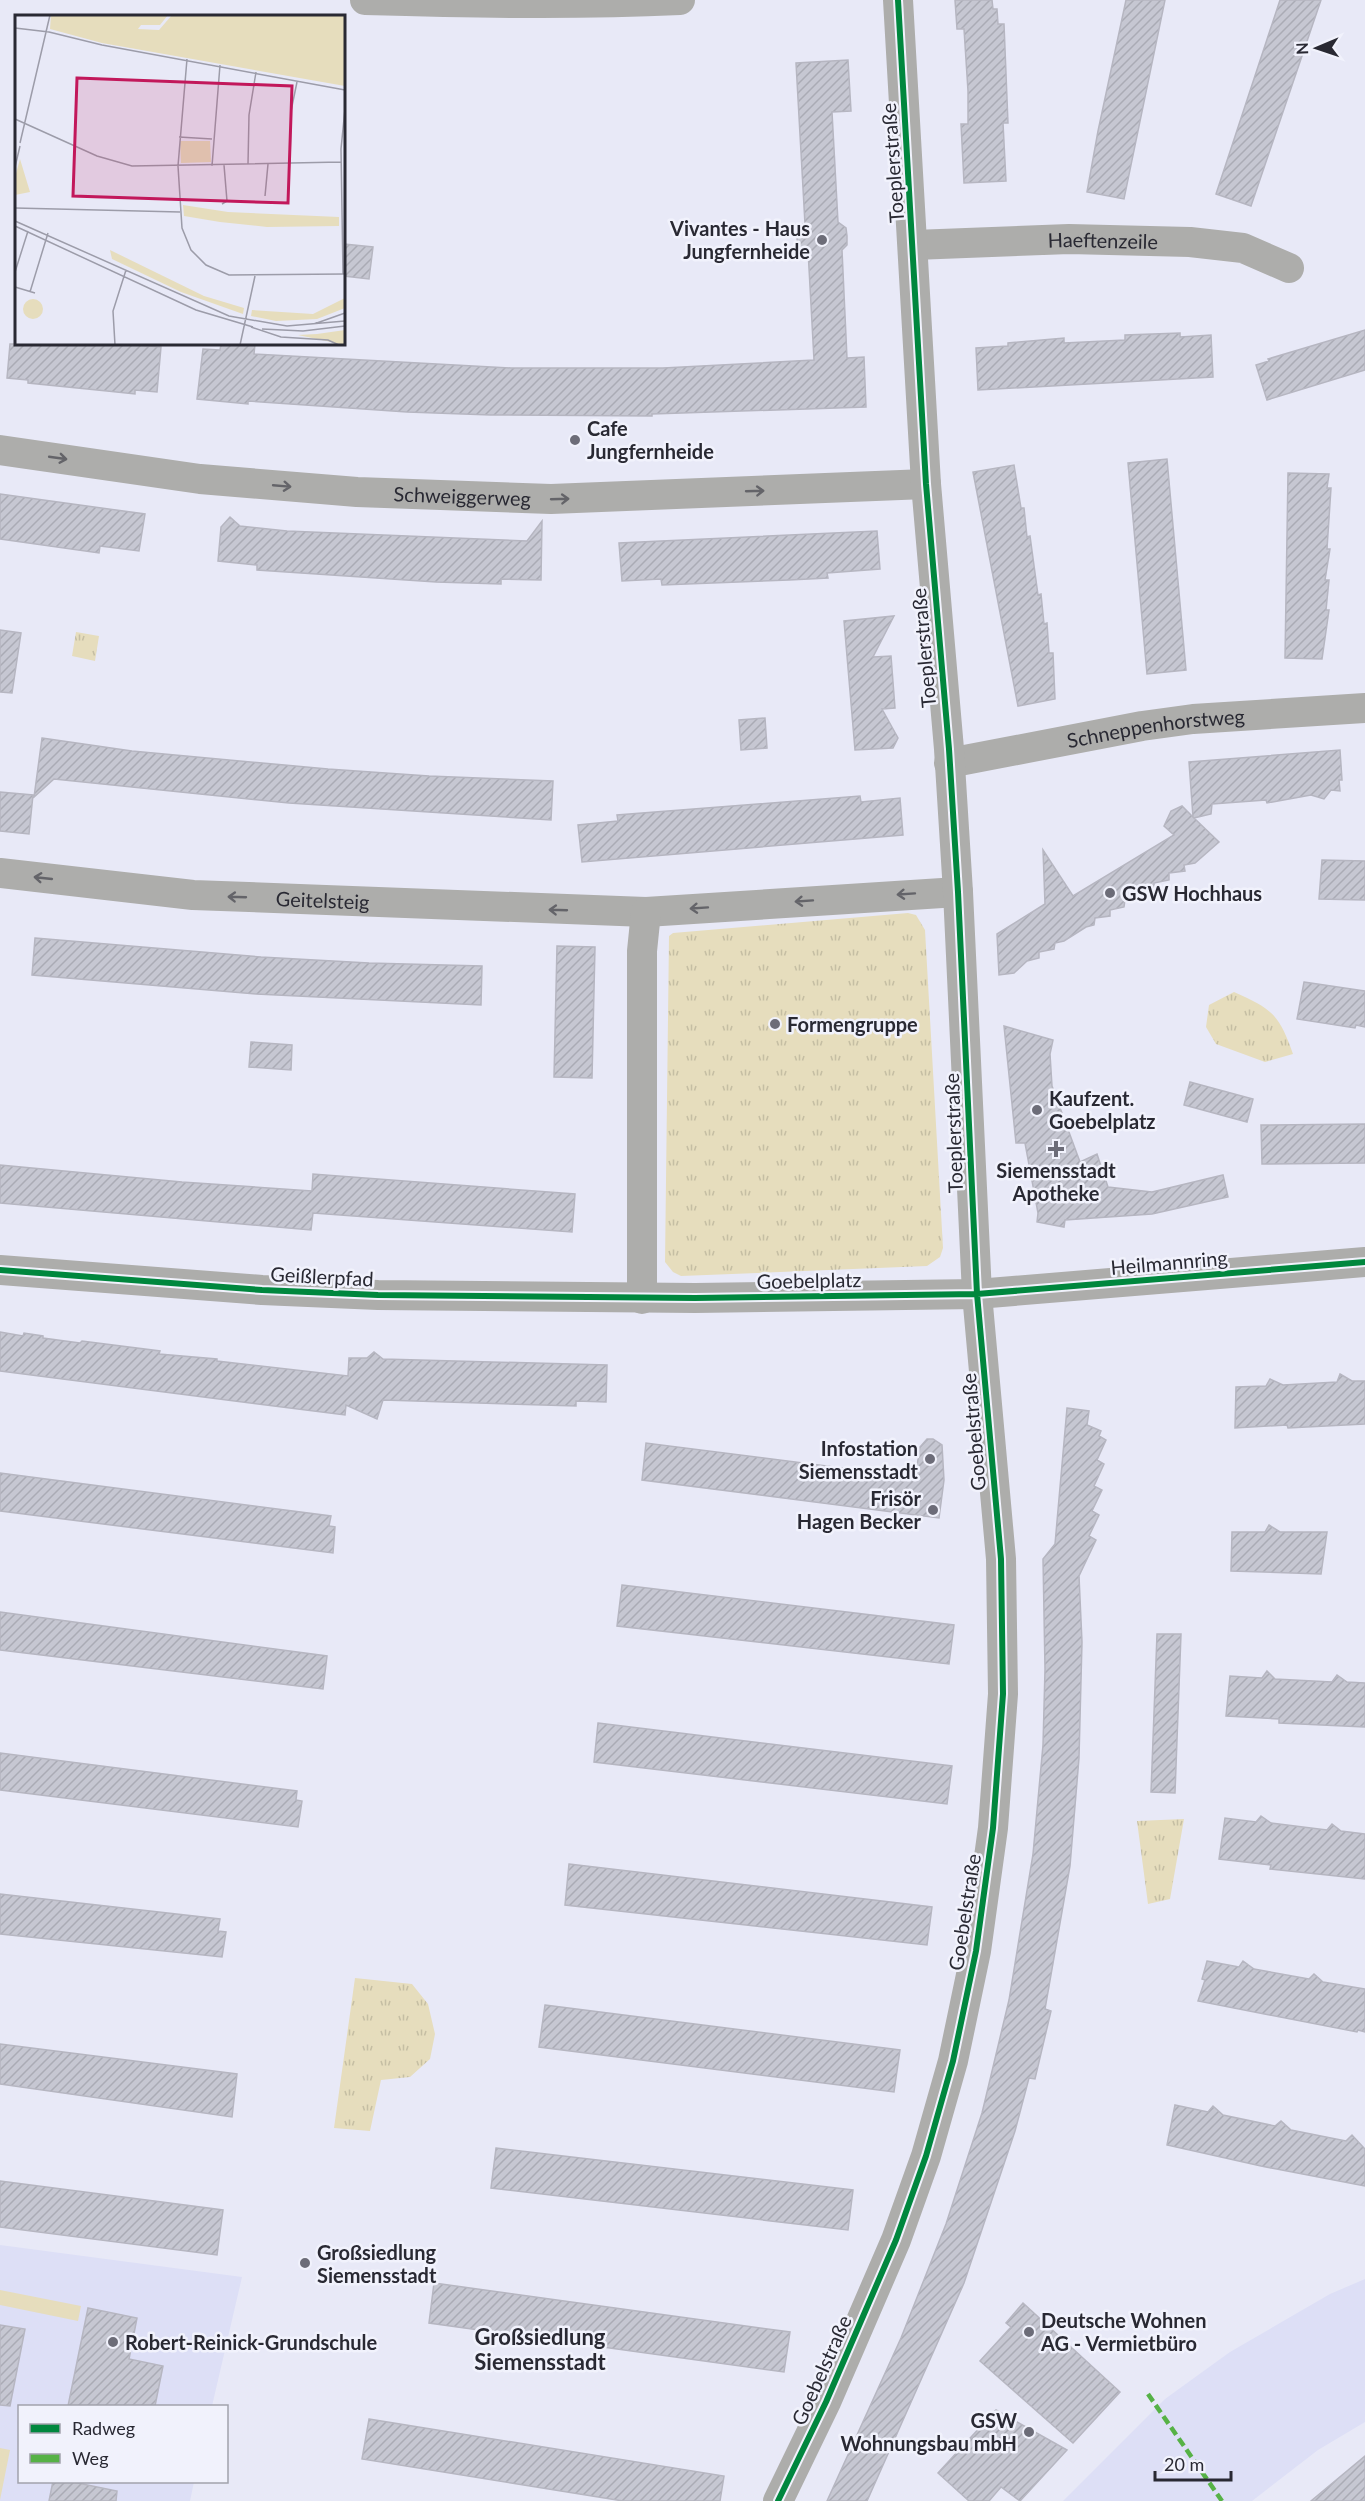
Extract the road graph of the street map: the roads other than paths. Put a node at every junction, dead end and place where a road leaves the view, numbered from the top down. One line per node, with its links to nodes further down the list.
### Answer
1 (365, 0): 2 (street)
2 (680, 0)
3 (898, 0): 4 (street, Toeplerstraße)
4 (914, 245): 5 (street, Haeftenzeile); 7 (street, Toeplerstraße)
5 (1289, 268)
6 (0, 450): 7 (street, Schweiggerweg, one-way to 7)
7 (926, 484): 9 (street, Toeplerstraße)
8 (1365, 708): 9 (street, Schneppenhorstweg)
9 (949, 763): 11 (street, Toeplerstraße)
10 (0, 873): 12 (street, Geitelsteig, one-way to 10)
11 (958, 892): 12 (street, one-way to 12); 15 (street, Toeplerstraße)
12 (646, 912): 16 (street)
13 (1365, 1262): 15 (street, Heilmannring)
14 (0, 1270): 16 (street, Geißlerpfad)
15 (977, 1294): 16 (street, Goebelplatz); 17 (street, Goebelstraße)
16 (642, 1299)
17 (778, 2501)

